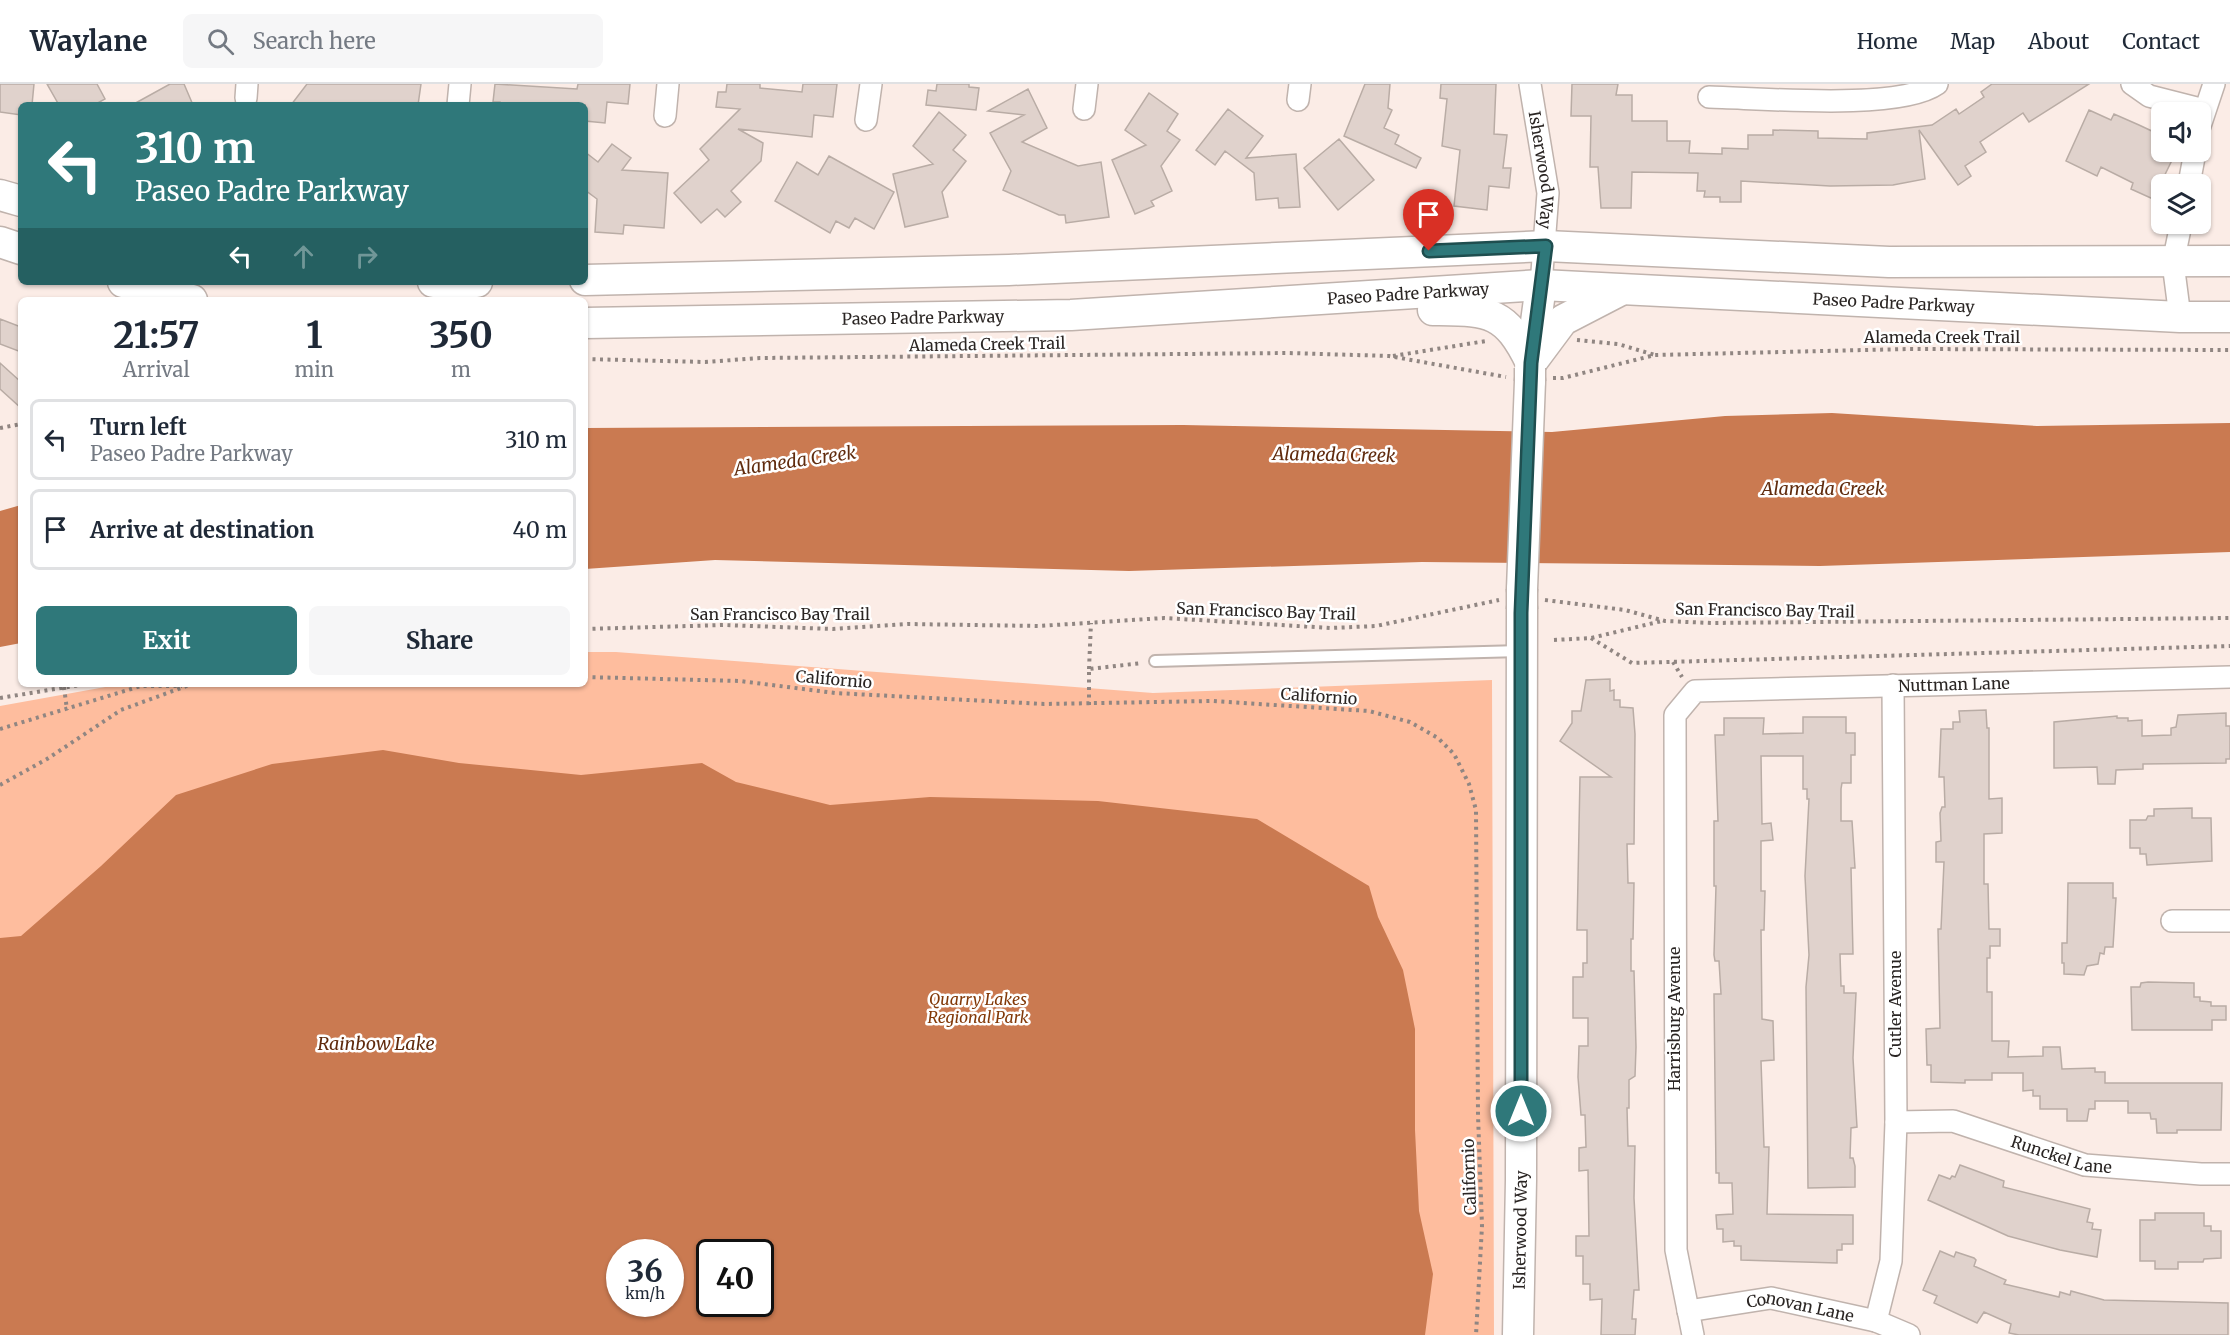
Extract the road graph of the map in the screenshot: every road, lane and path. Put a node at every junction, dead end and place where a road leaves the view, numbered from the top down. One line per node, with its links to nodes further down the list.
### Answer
1 (460, 84): 10 (street)
2 (668, 84): 14 (street)
3 (871, 84): 15 (street)
4 (1087, 84): 13 (street)
5 (1530, 84): 20 (street, Isherwood Way)
6 (1937, 84): 9 (street)
7 (2132, 84): 11 (street)
8 (2214, 84): 12 (street)
9 (1709, 97)
10 (458, 102)
11 (2164, 102)
12 (2208, 102)
13 (1084, 109)
14 (665, 116)
15 (866, 120)
16 (0, 195): 17 (main road)
17 (18, 200)
18 (2179, 234): 23 (street)
19 (0, 242): 21 (main road)
20 (1546, 246): 23 (main road); 24 (main road); 26 (street, Isherwood Way)
21 (18, 248)
22 (2230, 261): 23 (main road)
23 (2173, 263): 30 (street)
24 (588, 280)
25 (134, 285): 28 (main road)
26 (1541, 285): 27 (main road, Paseo Padre Parkway); 29 (main road, Paseo Padre Parkway); 35 (main road, Isherwood Way)
27 (1623, 289): 30 (main road, Paseo Padre Parkway); 33 (main road)
28 (180, 297)
29 (1310, 300): 32 (main road, Paseo Padre Parkway); 35 (main road)
30 (2180, 317): 31 (main road, Paseo Padre Parkway)
31 (2230, 317)
32 (588, 323)
33 (1548, 338): 34 (path, Alameda Creek Trail); 35 (main road)
34 (2230, 350)
35 (1526, 356): 36 (path, Alameda Creek Trail); 39 (main road, Isherwood Way, bridge)
36 (588, 359)
37 (18, 425): 38 (path)
38 (0, 428)
39 (1523, 599): 41 (path, San Francisco Bay Trail); 42 (path, San Francisco Bay Trail); 47 (main road, Isherwood Way)
40 (2230, 618): 41 (path, San Francisco Bay Trail)
41 (1665, 621): 44 (path)
42 (1090, 623): 43 (path, San Francisco Bay Trail); 50 (path)
43 (588, 629)
44 (1592, 638): 45 (path); 49 (path)
45 (1554, 640)
46 (2230, 646): 49 (path)
47 (1521, 651): 48 (lane); 71 (main road, Isherwood Way)
48 (1155, 661): 50 (path)
49 (1672, 662): 53 (path)
50 (1089, 669): 60 (path)
51 (588, 677): 60 (path, Californio)
52 (2230, 677): 54 (street, Nuttman Lane)
53 (1682, 678)
54 (1893, 685): 59 (street, Nuttman Lane); 66 (street, Cutler Avenue)
55 (64, 687): 58 (path); 61 (path)
56 (138, 687): 61 (path)
57 (182, 687): 63 (path)
58 (0, 698)
59 (1683, 703): 68 (street, Harrisburg Avenue)
60 (1089, 705): 70 (path, Californio)
61 (67, 710): 62 (path)
62 (0, 729)
63 (0, 785)
64 (2172, 921): 65 (street)
65 (2230, 921)
66 (1896, 1122): 67 (street, Runckel Lane); 69 (street, Cutler Avenue)
67 (2230, 1174)
68 (1688, 1311): 69 (street, Conovan Lane); 72 (street, Harrisburg Avenue)
69 (1876, 1321): 73 (street, Conovan Lane)
70 (1476, 1335)
71 (1518, 1335)
72 (1693, 1335)
73 (1909, 1335)

